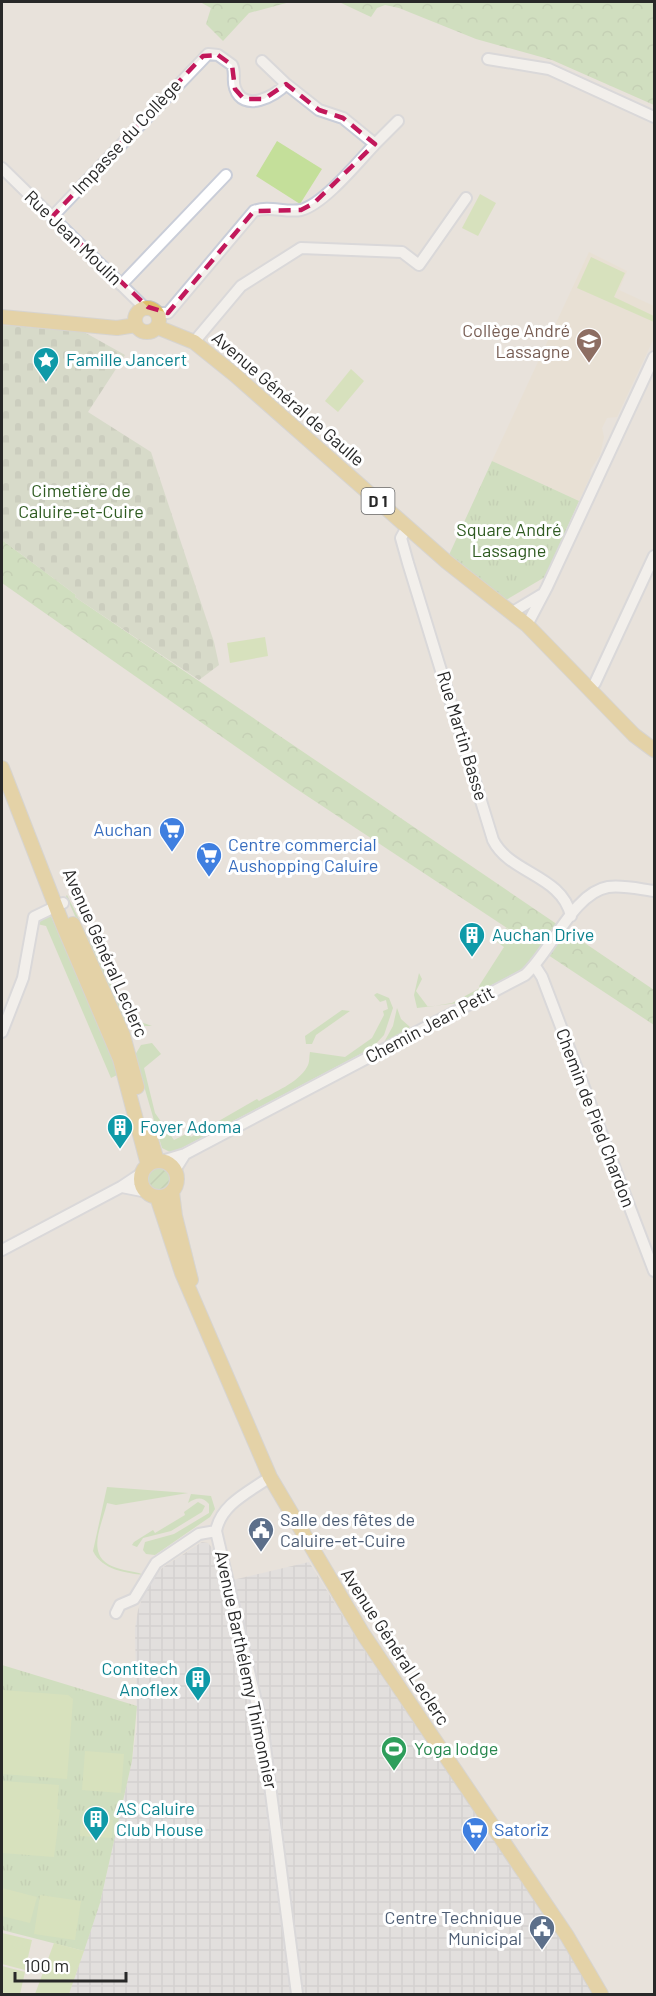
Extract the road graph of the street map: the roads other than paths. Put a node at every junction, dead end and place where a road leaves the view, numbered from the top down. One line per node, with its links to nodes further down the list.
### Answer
1 (488, 59): 4 (street)
2 (262, 61): 3 (street)
3 (286, 84): 6 (street); 10 (street, Impasse du Collège)
4 (654, 117)
5 (398, 121): 6 (street)
6 (375, 144): 14 (street)
7 (2, 168): 10 (street, Rue Jean Moulin)
8 (226, 175): 11 (street)
9 (466, 198): 16 (street)
10 (52, 217): 11 (street, Rue Jean Moulin)
11 (121, 285): 12 (street, Rue Jean Moulin)
12 (144, 308): 14 (main road); 15 (main road)
13 (2, 317): 15 (main road)
14 (158, 320): 15 (main road); 16 (main road, Avenue Général de Gaulle / D 1)
15 (136, 325)
16 (194, 342): 18 (main road, Avenue Général de Gaulle / D 1)
17 (654, 357): 20 (street)
18 (407, 527): 21 (main road, Avenue Général de Gaulle / D 1); 28 (street, Rue Martin Basse)
19 (654, 556): 23 (street)
20 (541, 595): 21 (street); 22 (street)
21 (511, 612): 22 (main road, Avenue Général de Gaulle / D 1)
22 (527, 625): 23 (main road, Avenue Général de Gaulle / D 1)
23 (590, 688): 24 (main road, Avenue Général de Gaulle / D 1)
24 (654, 750)
25 (2, 768): 27 (main road, Avenue Général Leclerc)
26 (654, 891): 28 (street, Chemin Jean Petit)
27 (60, 904): 30 (street); 32 (main road, Avenue Général Leclerc)
28 (570, 916): 29 (street, Chemin Jean Petit)
29 (535, 966): 31 (street, Chemin Jean Petit); 38 (street, Chemin de Pied Chardon)
30 (2, 1032)
31 (185, 1154): 32 (street, Chemin Jean Petit); 33 (street)
32 (152, 1165): 33 (main road); 34 (street, Chemin Jean Petit); 36 (main road)
33 (175, 1170): 35 (main road)
34 (121, 1187): 36 (street); 37 (street, Chemin Jean Petit)
35 (172, 1192): 36 (main road); 39 (main road, Avenue Général Leclerc)
36 (152, 1195): 39 (main road, Avenue Général Leclerc)
37 (2, 1250)
38 (654, 1271)
39 (194, 1300): 40 (main road, Avenue Général Leclerc)
40 (270, 1478): 41 (street, Avenue Barthélemy Thimonnier); 44 (main road, Avenue Général Leclerc)
41 (216, 1531): 42 (street); 43 (street, Avenue Barthélemy Thimonnier)
42 (116, 1613)
43 (297, 1995)
44 (601, 1995)

